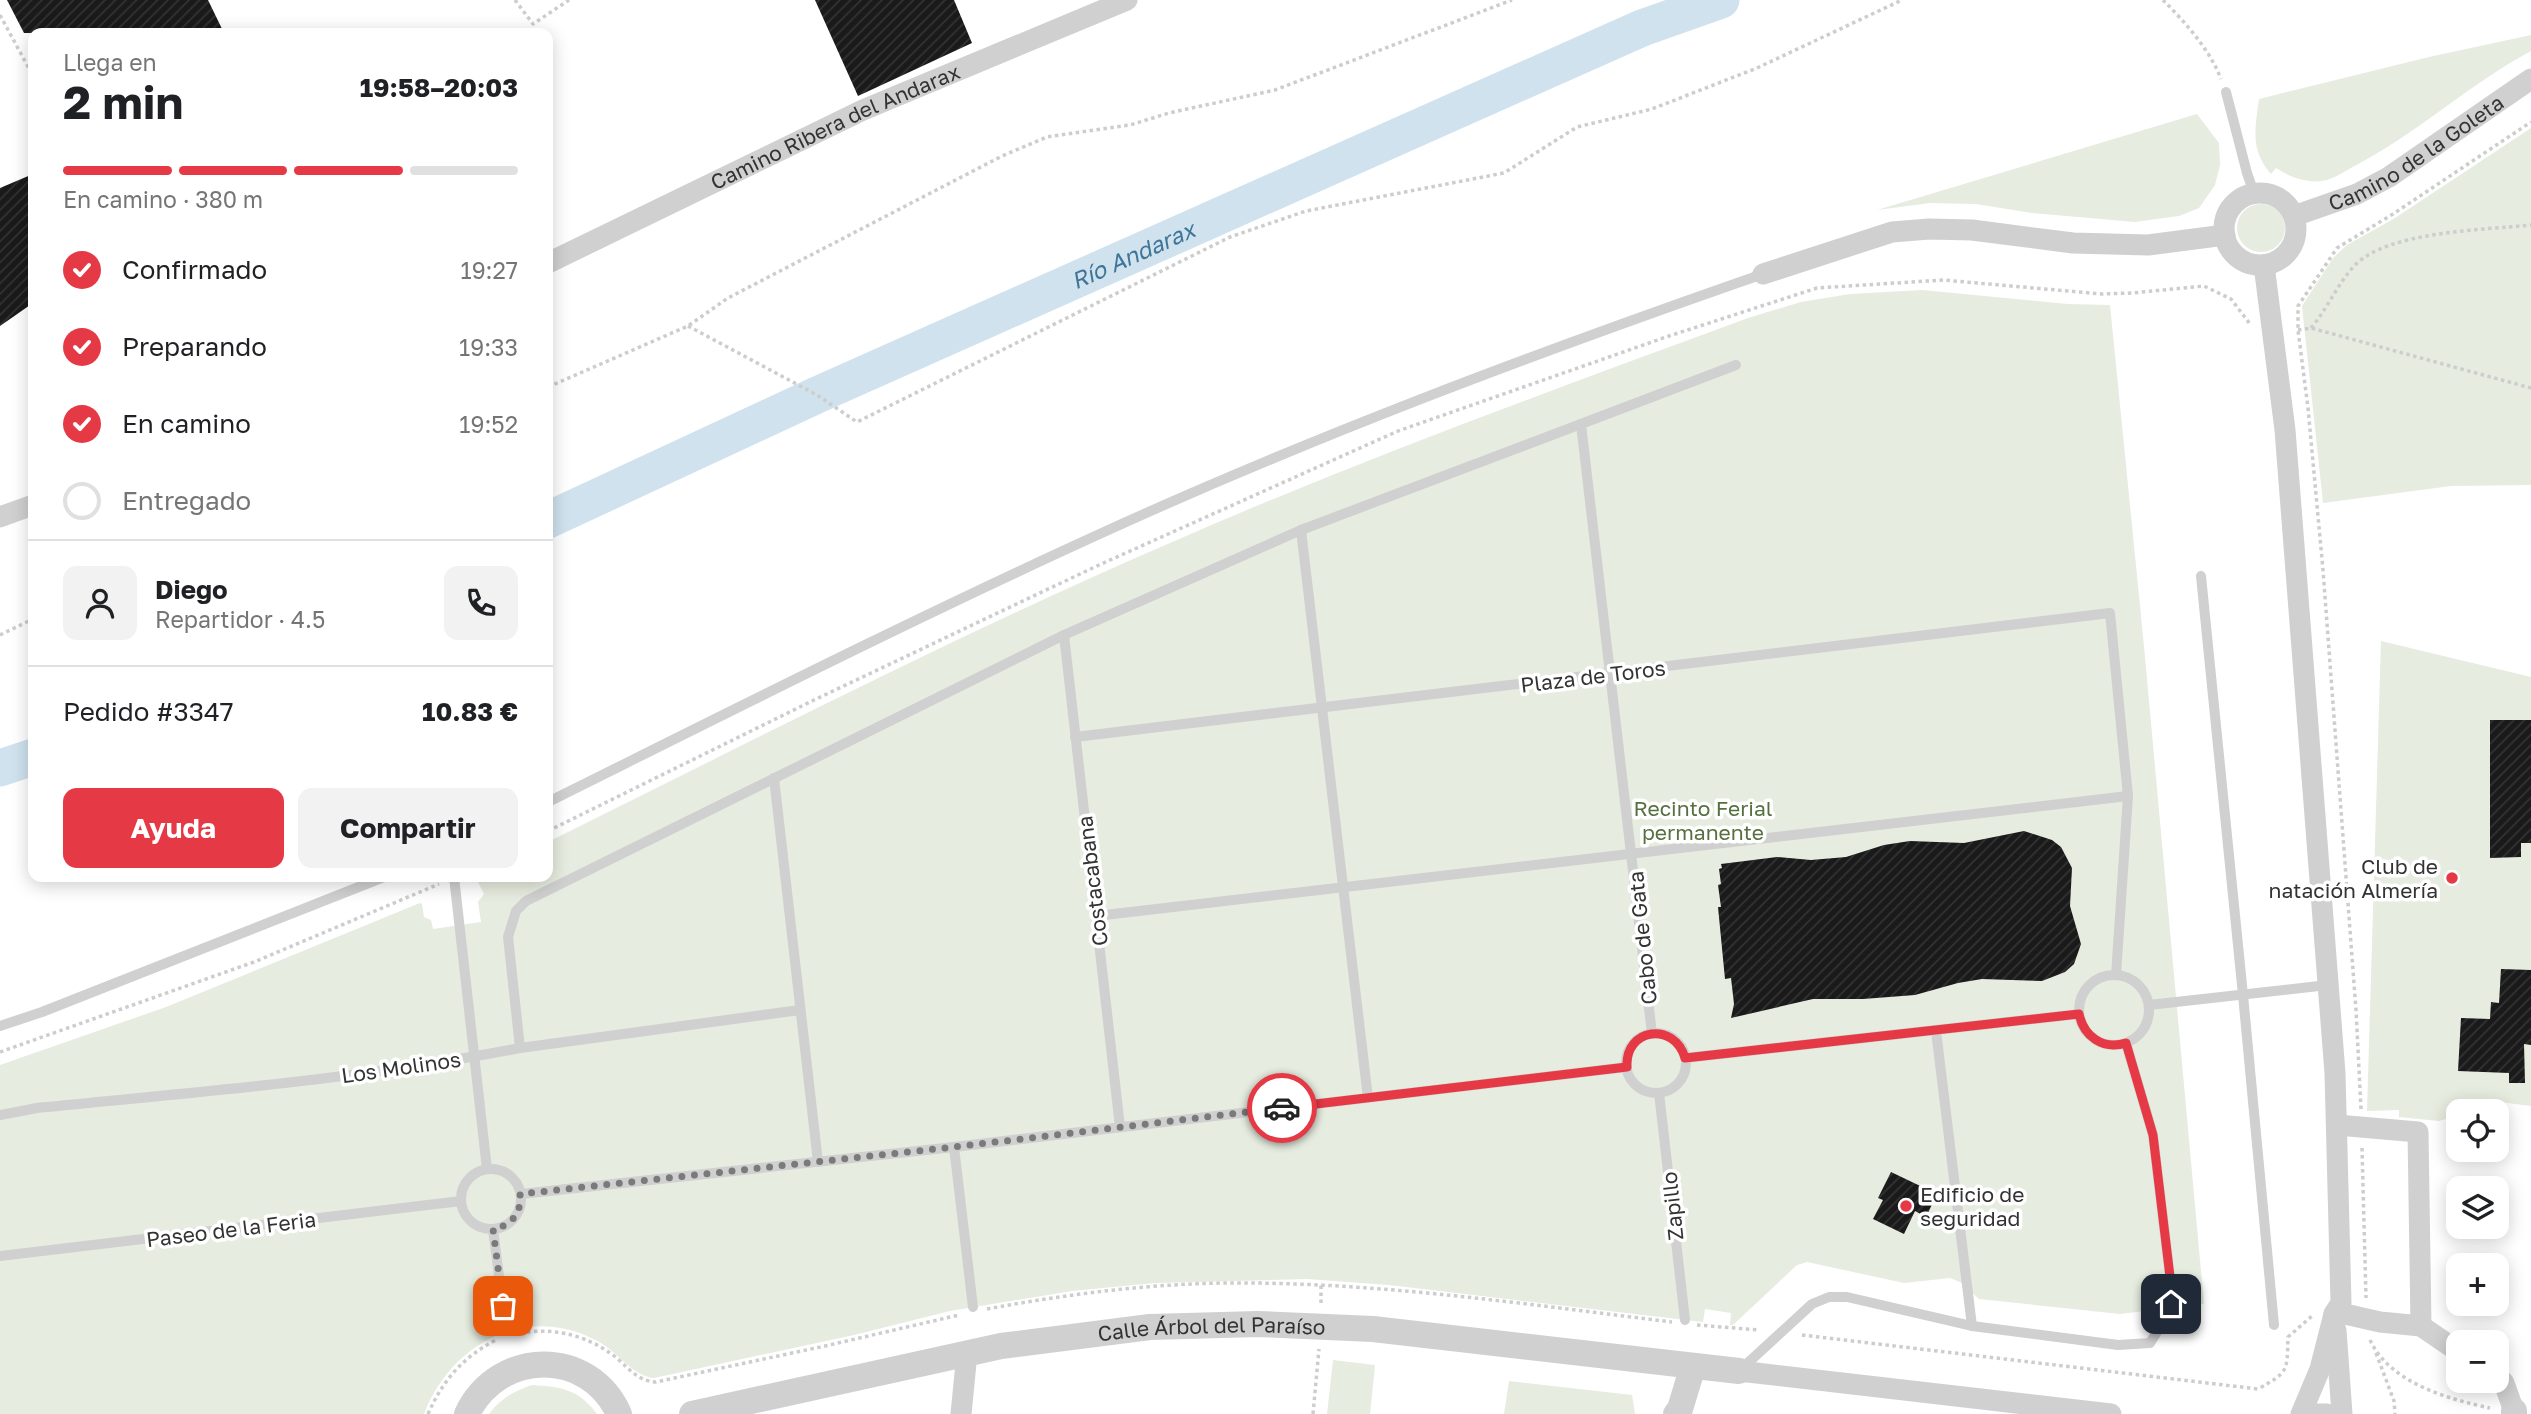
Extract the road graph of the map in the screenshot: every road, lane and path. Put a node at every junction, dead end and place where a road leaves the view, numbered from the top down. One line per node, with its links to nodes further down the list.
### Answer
1 (515, 0): 2 (path)
2 (569, 0)
3 (1127, 0): 16 (street, Camino Ribera del Andarax)
4 (1511, 0): 19 (path)
5 (1902, 0): 19 (path)
6 (2163, 0): 10 (path)
7 (0, 15): 8 (path)
8 (28, 67)
9 (2531, 79): 13 (street, Camino de la Goleta)
10 (2226, 92): 12 (lane)
11 (2531, 122): 21 (path)
12 (2254, 193): 13 (street); 15 (street)
13 (2294, 216): 17 (street)
14 (2531, 225): 20 (path)
15 (2225, 236): 17 (street); 18 (street)
16 (553, 261)
17 (2263, 265): 46 (street)
18 (1763, 274): 38 (lane)
19 (688, 326): 23 (path)
20 (2311, 328): 21 (path); 24 (path)
21 (2298, 330): 62 (path)
22 (1736, 365): 25 (lane)
23 (553, 385)
24 (2531, 388)
25 (1581, 424): 28 (lane); 33 (lane, Cabo de Gata)
26 (28, 507): 27 (street)
27 (0, 517)
28 (1301, 530): 32 (lane); 34 (lane)
29 (2201, 576): 47 (lane)
30 (28, 621): 31 (path)
31 (0, 635)
32 (1065, 635): 35 (lane, Costacabana); 36 (lane)
33 (1612, 675): 34 (lane, Plaza de Toros); 37 (lane, Plaza de Toros); 39 (lane, Cabo de Gata)
34 (1322, 707): 35 (lane, Plaza de Toros); 43 (lane)
35 (1075, 737): 44 (lane, Costacabana)
36 (774, 779): 49 (lane); 55 (lane)
37 (2128, 796): 39 (lane); 45 (lane)
38 (553, 800)
39 (1632, 853): 43 (lane); 53 (lane, Cabo de Gata)
40 (371, 882): 51 (lane)
41 (442, 882): 56 (path)
42 (455, 882): 57 (lane)
43 (1343, 887): 44 (lane); 61 (lane)
44 (1096, 916): 65 (lane, Costacabana)
45 (2116, 975): 48 (lane); 50 (lane)
46 (2328, 985): 47 (lane); 64 (street)
47 (2243, 995): 48 (lane); 78 (lane)
48 (2149, 1005): 54 (lane)
49 (800, 1010): 55 (lane, Los Molinos); 67 (lane)
50 (2079, 1014): 52 (lane); 54 (lane)
51 (0, 1026)
52 (1936, 1031): 58 (lane); 79 (lane)
53 (1652, 1034): 58 (lane); 59 (lane)
54 (2126, 1043): 79 (lane)
55 (520, 1048): 57 (lane, Los Molinos)
56 (0, 1052)
57 (474, 1056): 63 (lane, Los Molinos); 68 (lane)
58 (1685, 1058): 60 (lane)
59 (1627, 1067): 60 (lane); 61 (lane)
60 (1659, 1093): 77 (lane, Zapillo)
61 (1368, 1098): 65 (lane)
62 (2361, 1107)
63 (0, 1115)
64 (2337, 1125): 76 (street); 80 (street)
65 (1120, 1127): 66 (lane)
66 (954, 1147): 67 (lane); 75 (lane)
67 (818, 1162): 69 (lane)
68 (488, 1169): 69 (lane); 70 (lane)
69 (520, 1194): 71 (lane)
70 (461, 1201): 71 (lane); 72 (lane, Paseo de la Feria)
71 (493, 1229): 82 (lane)
72 (0, 1256)
73 (1321, 1284): 74 (path)
74 (1321, 1305)
75 (973, 1307)
76 (2326, 1311): 80 (street); 83 (path); 99 (street); 102 (street)
77 (1685, 1320)
78 (2274, 1325)
79 (1972, 1326): 83 (lane)
80 (2421, 1326): 84 (street)
81 (1733, 1329): 83 (path)
82 (506, 1331)
83 (1781, 1332): 89 (lane)
84 (2446, 1343)
85 (1319, 1346): 96 (path)
86 (2374, 1348): 103 (path)
87 (967, 1353): 88 (street, Calle Árbol del Paraíso); 94 (street, Calle Árbol del Paraíso); 95 (street)
88 (1693, 1366): 89 (street, Calle Árbol del Paraíso); 97 (street)
89 (1739, 1371): 98 (street)
90 (2507, 1393): 91 (street)
91 (2514, 1413)
92 (467, 1414): 93 (street)
93 (619, 1414)
94 (692, 1414)
95 (961, 1414)
96 (1313, 1414)
97 (1676, 1414)
98 (2111, 1414)
99 (2301, 1414)
100 (2307, 1414): 101 (street)
101 (2327, 1414)
102 (2342, 1414)
103 (2395, 1414)

